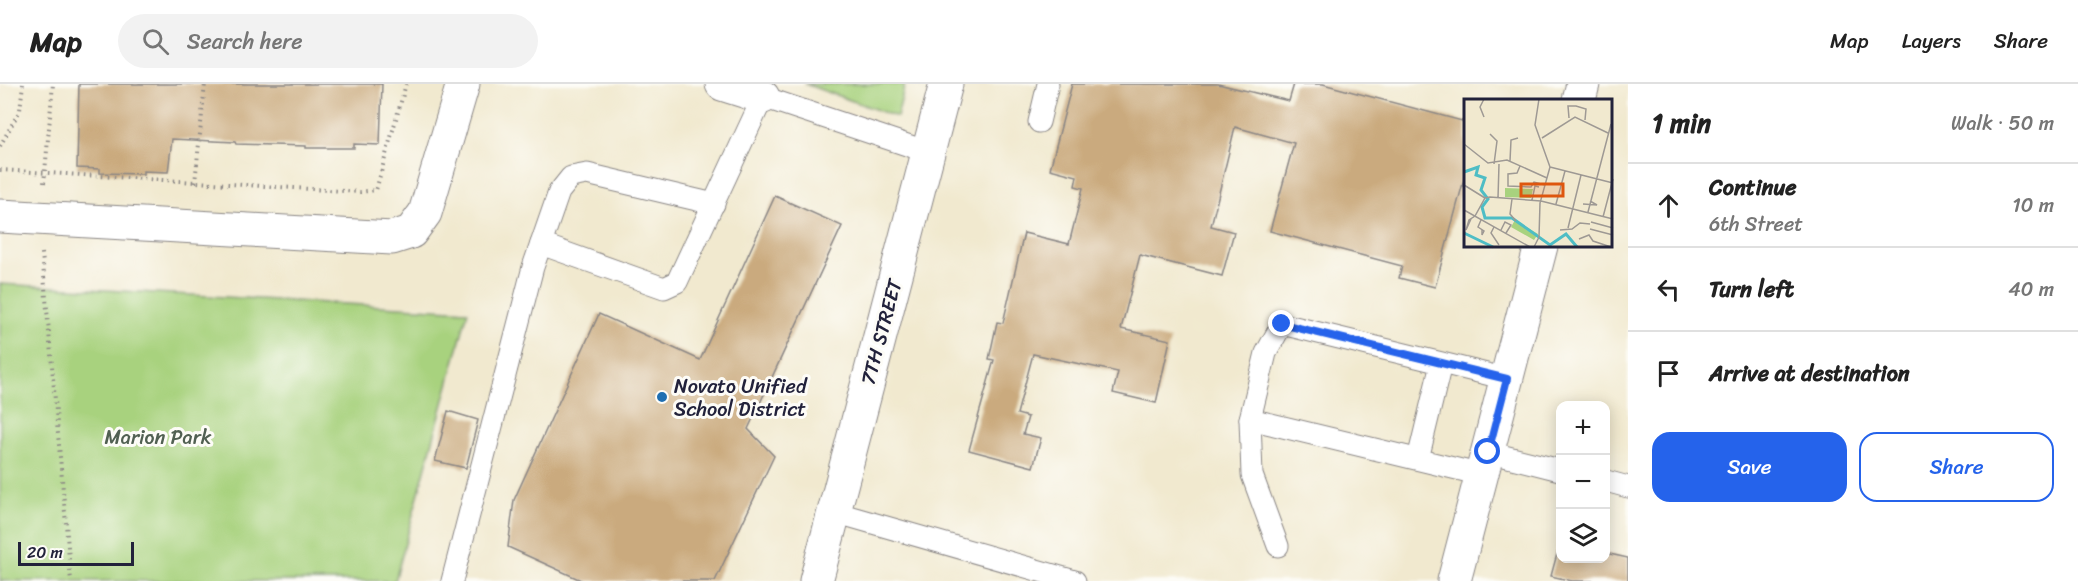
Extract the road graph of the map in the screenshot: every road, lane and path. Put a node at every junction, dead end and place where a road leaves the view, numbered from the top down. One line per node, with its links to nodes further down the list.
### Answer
1 (23, 84): 13 (path)
2 (52, 84): 16 (path)
3 (205, 84): 17 (path)
4 (406, 84): 17 (path)
5 (463, 84): 19 (street)
6 (722, 84): 10 (street)
7 (946, 84): 14 (street, 7TH STREET)
8 (1048, 84): 12 (lane)
9 (1583, 84): 11 (street)
10 (764, 97): 14 (lane); 18 (lane)
11 (1579, 99)
12 (1039, 122)
13 (0, 146)
14 (928, 152): 31 (street, 7TH STREET)
15 (0, 170): 16 (path)
16 (45, 172): 17 (path)
17 (195, 183)
18 (714, 204): 20 (lane); 20 (lane)
19 (0, 216)
20 (541, 244): 34 (lane)
21 (1540, 248): 24 (street)
22 (43, 287): 33 (path)
23 (1441, 364): 24 (lane); 25 (lane); 26 (lane)
24 (1507, 379): 27 (street)
25 (1250, 418): 26 (lane); 32 (lane)
26 (1418, 459): 27 (lane)
27 (1485, 464): 28 (lane); 37 (street)
28 (1556, 470)
29 (1610, 482): 30 (lane)
30 (1628, 487)
31 (834, 512): 35 (street, 7TH STREET); 36 (lane)
32 (1278, 546)
33 (71, 581)
34 (452, 581)
35 (816, 581)
36 (1075, 581)
37 (1454, 581)

